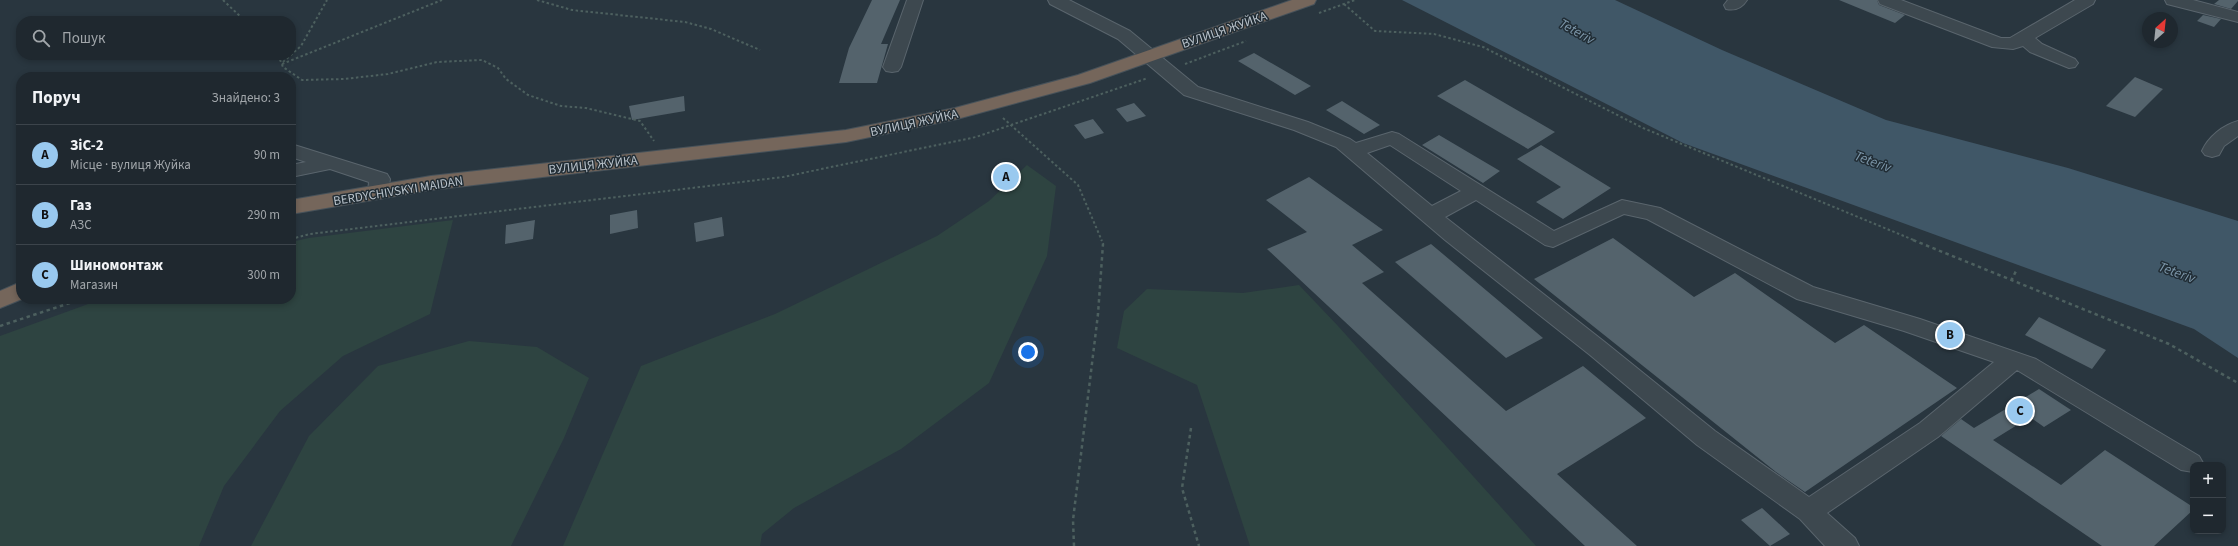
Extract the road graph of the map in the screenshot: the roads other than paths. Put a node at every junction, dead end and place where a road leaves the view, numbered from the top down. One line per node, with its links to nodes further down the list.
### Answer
1 (915, 0): 11 (street)
2 (1056, 0): 9 (street)
3 (1886, 0): 8 (street)
4 (2087, 0): 8 (street)
5 (2173, 0): 7 (street)
6 (1310, 8): 9 (highway, ВУЛИЦЯ ЖУЙКА)
7 (2238, 17)
8 (2024, 38): 10 (street)
9 (1148, 55): 13 (street); 18 (highway, ВУЛИЦЯ ЖУЙКА)
10 (2069, 63)
11 (892, 67)
12 (2238, 127): 14 (street)
13 (1353, 151): 19 (street); 22 (street)
14 (2212, 151)
15 (296, 152): 16 (street)
16 (330, 163): 17 (street); 20 (street)
17 (296, 170)
18 (504, 174): 20 (highway, BERDYCHIVSKYI MAIDAN)
19 (1476, 191): 22 (street); 27 (street)
20 (378, 192): 21 (highway, BERDYCHIVSKYI MAIDAN)
21 (296, 206)
22 (1431, 216): 29 (street)
23 (16, 286): 24 (highway)
24 (0, 291)
25 (16, 292): 26 (highway)
26 (0, 300)
27 (2013, 360): 28 (street); 29 (street)
28 (2190, 463)
29 (1809, 511): 30 (street)
30 (1845, 546)

